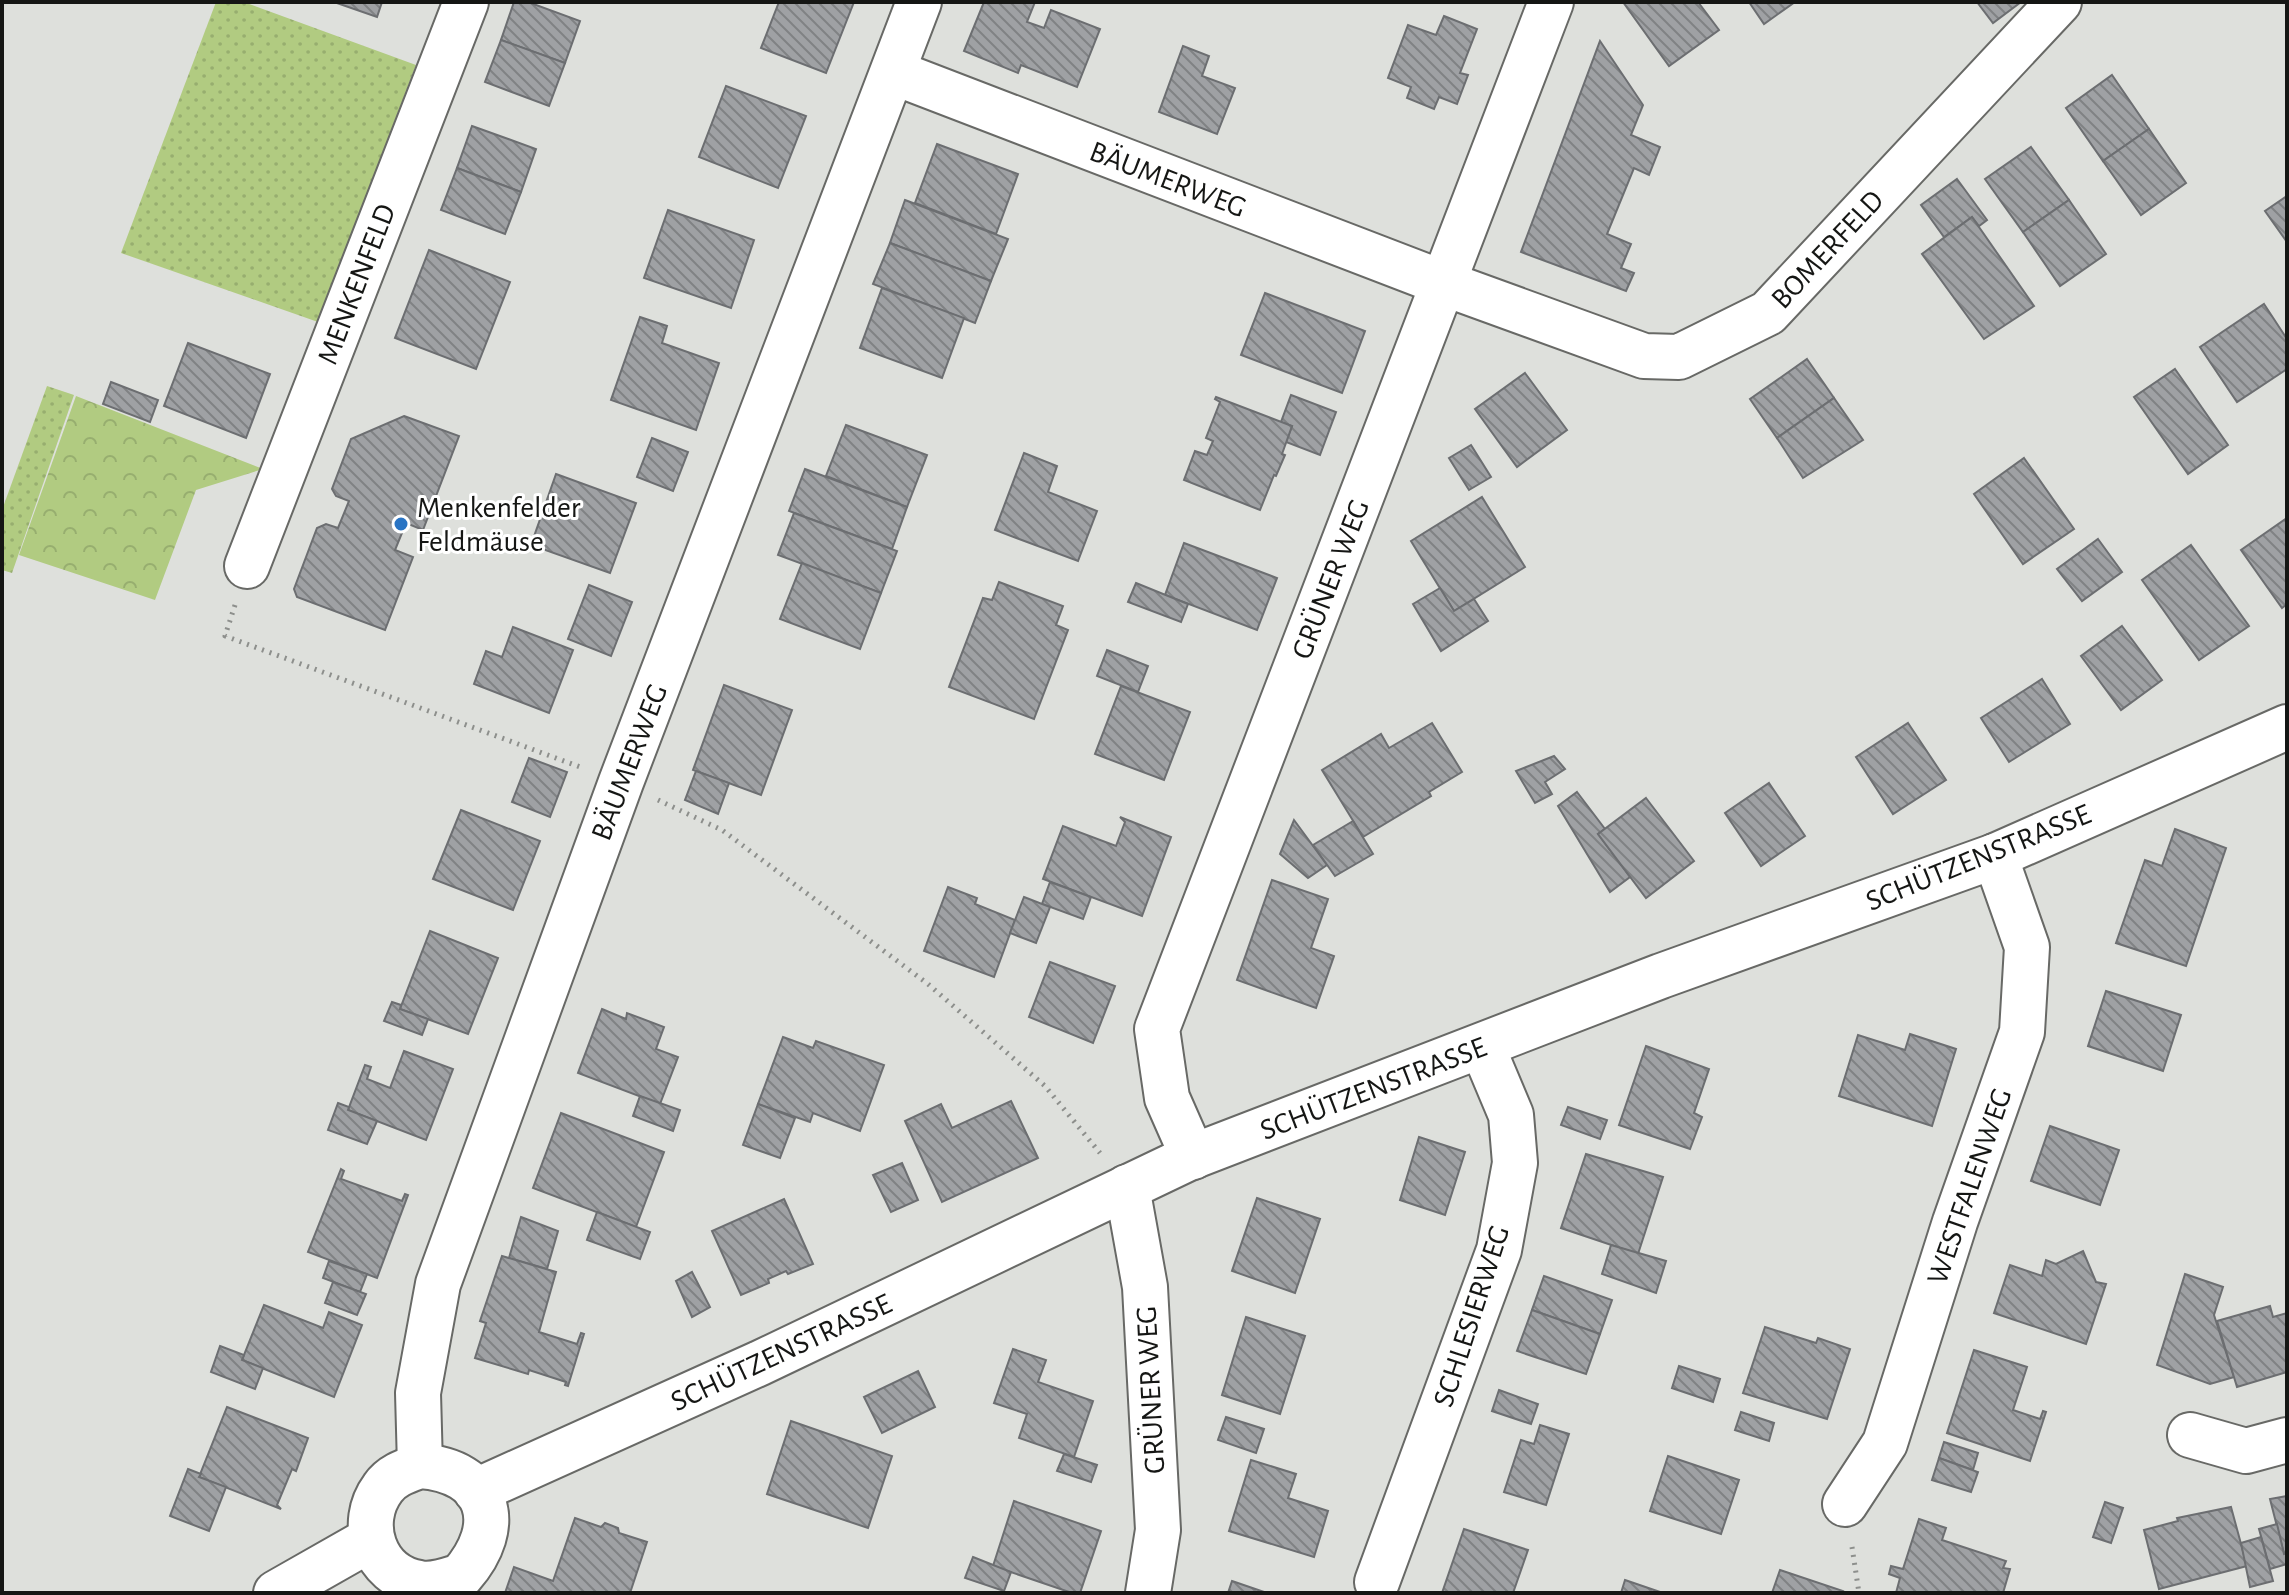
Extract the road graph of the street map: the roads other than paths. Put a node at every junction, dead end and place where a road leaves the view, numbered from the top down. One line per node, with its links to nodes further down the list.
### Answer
1 (466, 2): 7 (street, MENKENFELD)
2 (919, 2): 5 (street, BÄUMERWEG)
3 (1551, 2): 6 (street, GRÜNER WEG)
4 (2059, 2): 6 (street, BOMERFELD)
5 (893, 72): 6 (street, BÄUMERWEG); 15 (street, BÄUMERWEG)
6 (1443, 283): 11 (street, GRÜNER WEG)
7 (247, 566)
8 (2287, 727): 9 (street, SCHÜTZENSTRASSE)
9 (1995, 856): 10 (street, SCHÜTZENSTRASSE); 17 (street, WESTFALENWEG)
10 (1482, 1046): 11 (street, SCHÜTZENSTRASSE); 19 (street, SCHLESIERWEG)
11 (1193, 1157): 12 (street, SCHÜTZENSTRASSE)
12 (1127, 1187): 16 (street, SCHÜTZENSTRASSE); 22 (street, GRÜNER WEG)
13 (2190, 1435): 14 (street)
14 (2287, 1440)
15 (420, 1466): 16 (street); 18 (street)
16 (476, 1491): 20 (street)
17 (1845, 1504)
18 (371, 1539): 20 (street); 21 (street)
19 (1377, 1582)
20 (462, 1585)
21 (276, 1593)
22 (1148, 1593)

